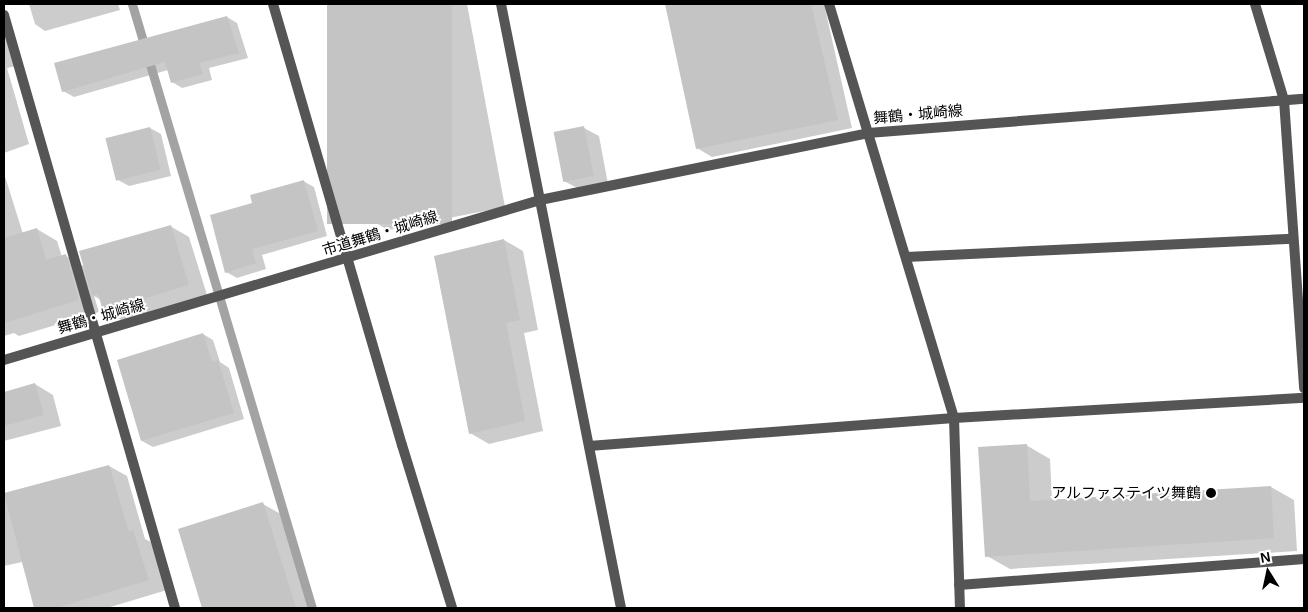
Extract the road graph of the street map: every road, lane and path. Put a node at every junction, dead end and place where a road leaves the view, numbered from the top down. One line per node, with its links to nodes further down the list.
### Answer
1 (273, 4): 13 (street)
2 (501, 4): 9 (street)
3 (829, 4): 8 (street)
4 (1255, 4): 7 (street)
5 (4, 15): 15 (street)
6 (1304, 99): 7 (street, 舞鶴・城崎線)
7 (1284, 100): 8 (street, 舞鶴・城崎線); 10 (street)
8 (868, 133): 9 (street, 舞鶴・城崎線); 12 (street)
9 (540, 200): 13 (street, 市道舞鶴・城崎線); 20 (street)
10 (1294, 239): 11 (street); 12 (street)
11 (1300, 255): 17 (street)
12 (906, 257): 19 (street)
13 (347, 259): 14 (street, 市道舞鶴・城崎線); 24 (street)
14 (206, 300): 15 (street, 舞鶴・城崎線)
15 (97, 333): 16 (street, 舞鶴・城崎線); 23 (street)
16 (4, 360)
17 (1304, 388)
18 (1304, 398): 19 (street)
19 (954, 418): 20 (street); 22 (street)
20 (589, 446): 25 (street)
21 (1304, 559): 22 (street)
22 (959, 585): 26 (street)
23 (175, 608)
24 (452, 608)
25 (621, 608)
26 (960, 608)

